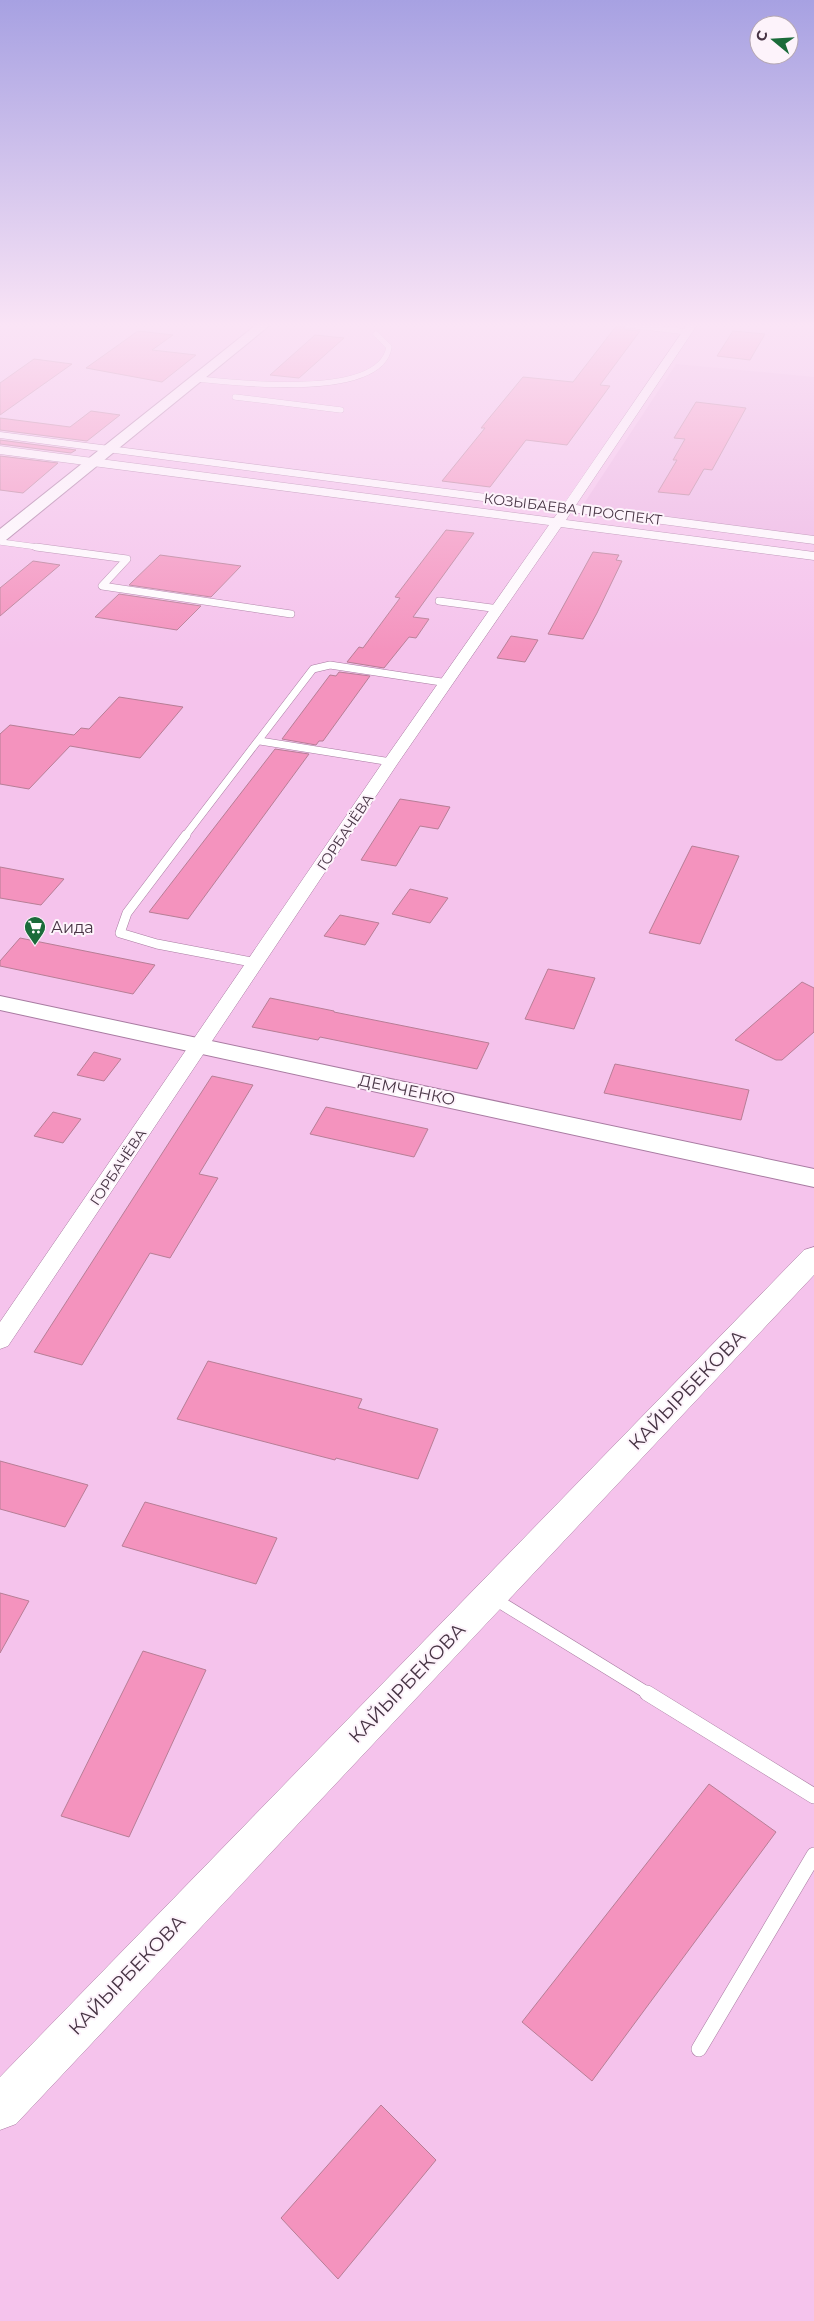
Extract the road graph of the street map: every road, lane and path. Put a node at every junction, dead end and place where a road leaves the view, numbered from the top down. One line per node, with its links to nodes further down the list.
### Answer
1 (131, 433): 4 (street)
2 (618, 433): 7 (street, ГОРБАЧЁВА)
3 (0, 435): 4 (street, КОЗЫБАЕВА ПРОСПЕКТ)
4 (112, 449): 6 (street); 7 (street, КОЗЫБАЕВА ПРОСПЕКТ)
5 (0, 450): 6 (street, КОЗЫБАЕВА ПРОСПЕКТ)
6 (94, 463): 8 (street, КОЗЫБАЕВА ПРОСПЕКТ); 9 (street)
7 (567, 508): 8 (street, ГОРБАЧЁВА); 10 (street, КОЗЫБАЕВА ПРОСПЕКТ)
8 (558, 523): 12 (street, КОЗЫБАЕВА ПРОСПЕКТ); 14 (street, ГОРБАЧЁВА)
9 (0, 537)
10 (814, 540)
11 (0, 542): 15 (lane)
12 (814, 556)
13 (439, 601): 14 (lane)
14 (499, 609): 16 (street, ГОРБАЧЁВА)
15 (290, 614)
16 (448, 683): 17 (lane); 18 (street, ГОРБАЧЁВА)
17 (260, 741): 18 (lane); 19 (lane)
18 (391, 762): 19 (street, ГОРБАЧЁВА)
19 (257, 963): 21 (street, ГОРБАЧЁВА)
20 (0, 1004): 21 (street, ДЕМЧЕНКО)
21 (201, 1046): 22 (street, ДЕМЧЕНКО); 24 (street, ГОРБАЧЁВА)
22 (814, 1178)
23 (814, 1257): 25 (main road, КАЙЫРБЕКОВА)
24 (0, 1340)
25 (490, 1596): 26 (lane); 29 (main road, КАЙЫРБЕКОВА)
26 (814, 1796)
27 (814, 1855): 28 (lane)
28 (699, 2049)
29 (0, 2108)

